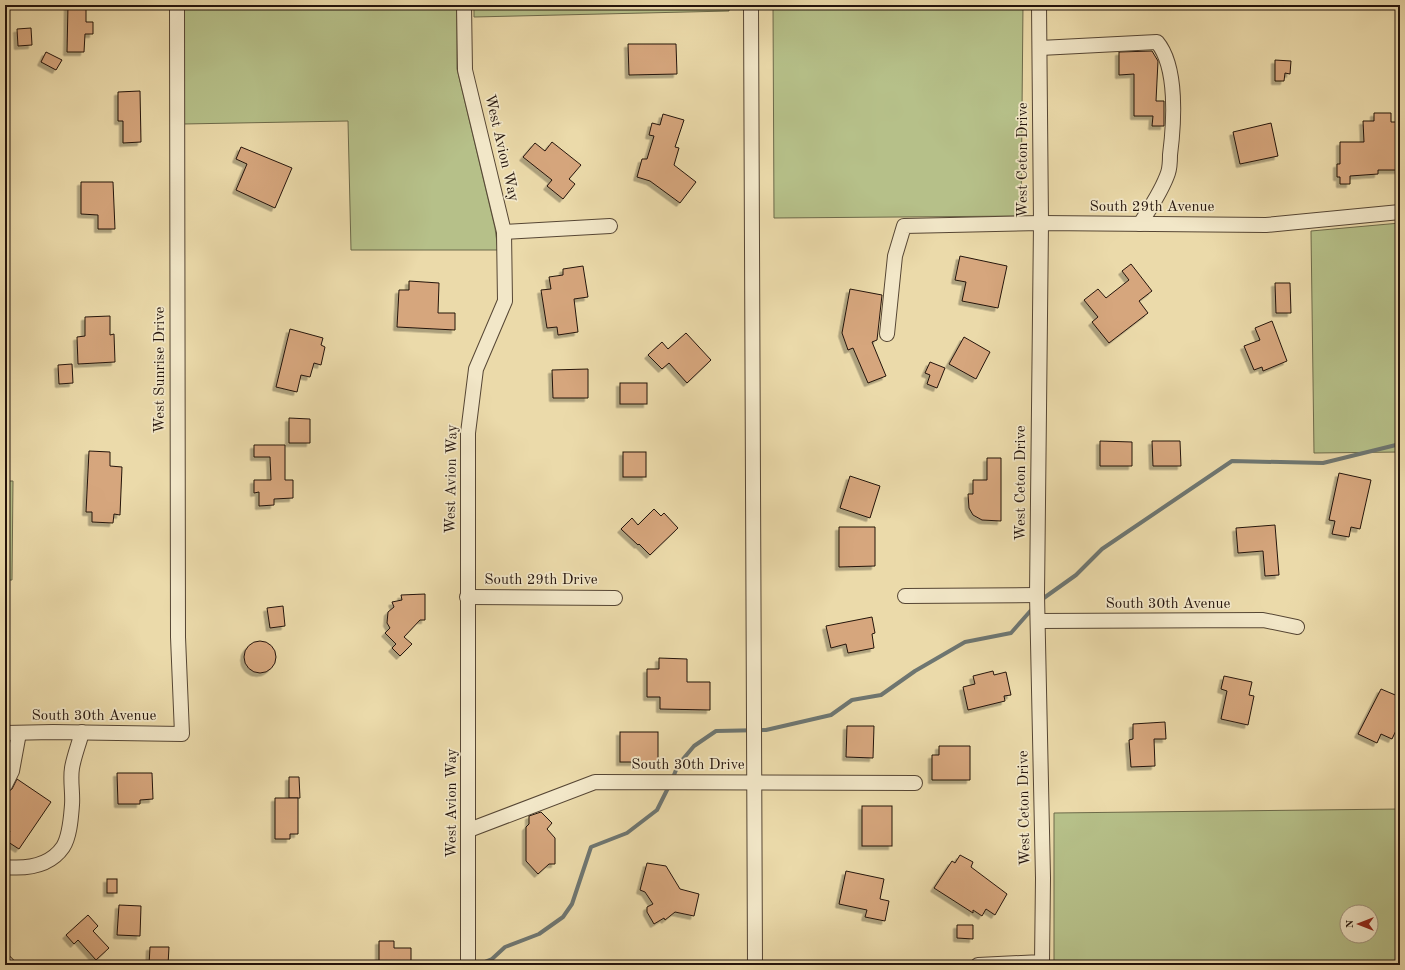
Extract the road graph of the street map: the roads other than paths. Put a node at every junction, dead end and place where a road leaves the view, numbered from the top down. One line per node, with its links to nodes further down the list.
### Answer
1 (176, 5): 20 (street, West Sunrise Drive)
2 (464, 5): 10 (street, West Avion Way)
3 (751, 5): 21 (street)
4 (1039, 5): 5 (street, West Ceton Drive)
5 (1040, 48): 7 (street, West Ceton Drive); 8 (street)
6 (1400, 212): 8 (street, South 29th Avenue)
7 (1040, 223): 8 (street, South 29th Avenue); 11 (street, South 29th Avenue); 12 (street, West Ceton Drive)
8 (1140, 224)
9 (610, 226): 10 (street)
10 (504, 232): 14 (street, West Avion Way)
11 (887, 334)
12 (1038, 595): 13 (street); 16 (street, West Ceton Drive)
13 (905, 596)
14 (467, 597): 15 (street, South 29th Drive); 24 (street, West Avion Way)
15 (615, 598)
16 (1038, 621): 17 (street, South 30th Avenue); 30 (street, West Ceton Drive)
17 (1297, 627)
18 (82, 732): 19 (street, South 30th Avenue); 20 (street, South 30th Avenue); 25 (street)
19 (12, 733): 23 (street)
20 (182, 734)
21 (754, 782): 22 (street, South 30th Drive); 24 (street, South 30th Drive); 29 (street)
22 (915, 783)
23 (5, 785)
24 (469, 830): 28 (street, West Avion Way)
25 (5, 867)
26 (5, 962): 27 (street)
27 (8, 965)
28 (468, 965)
29 (755, 965)
30 (978, 965)

